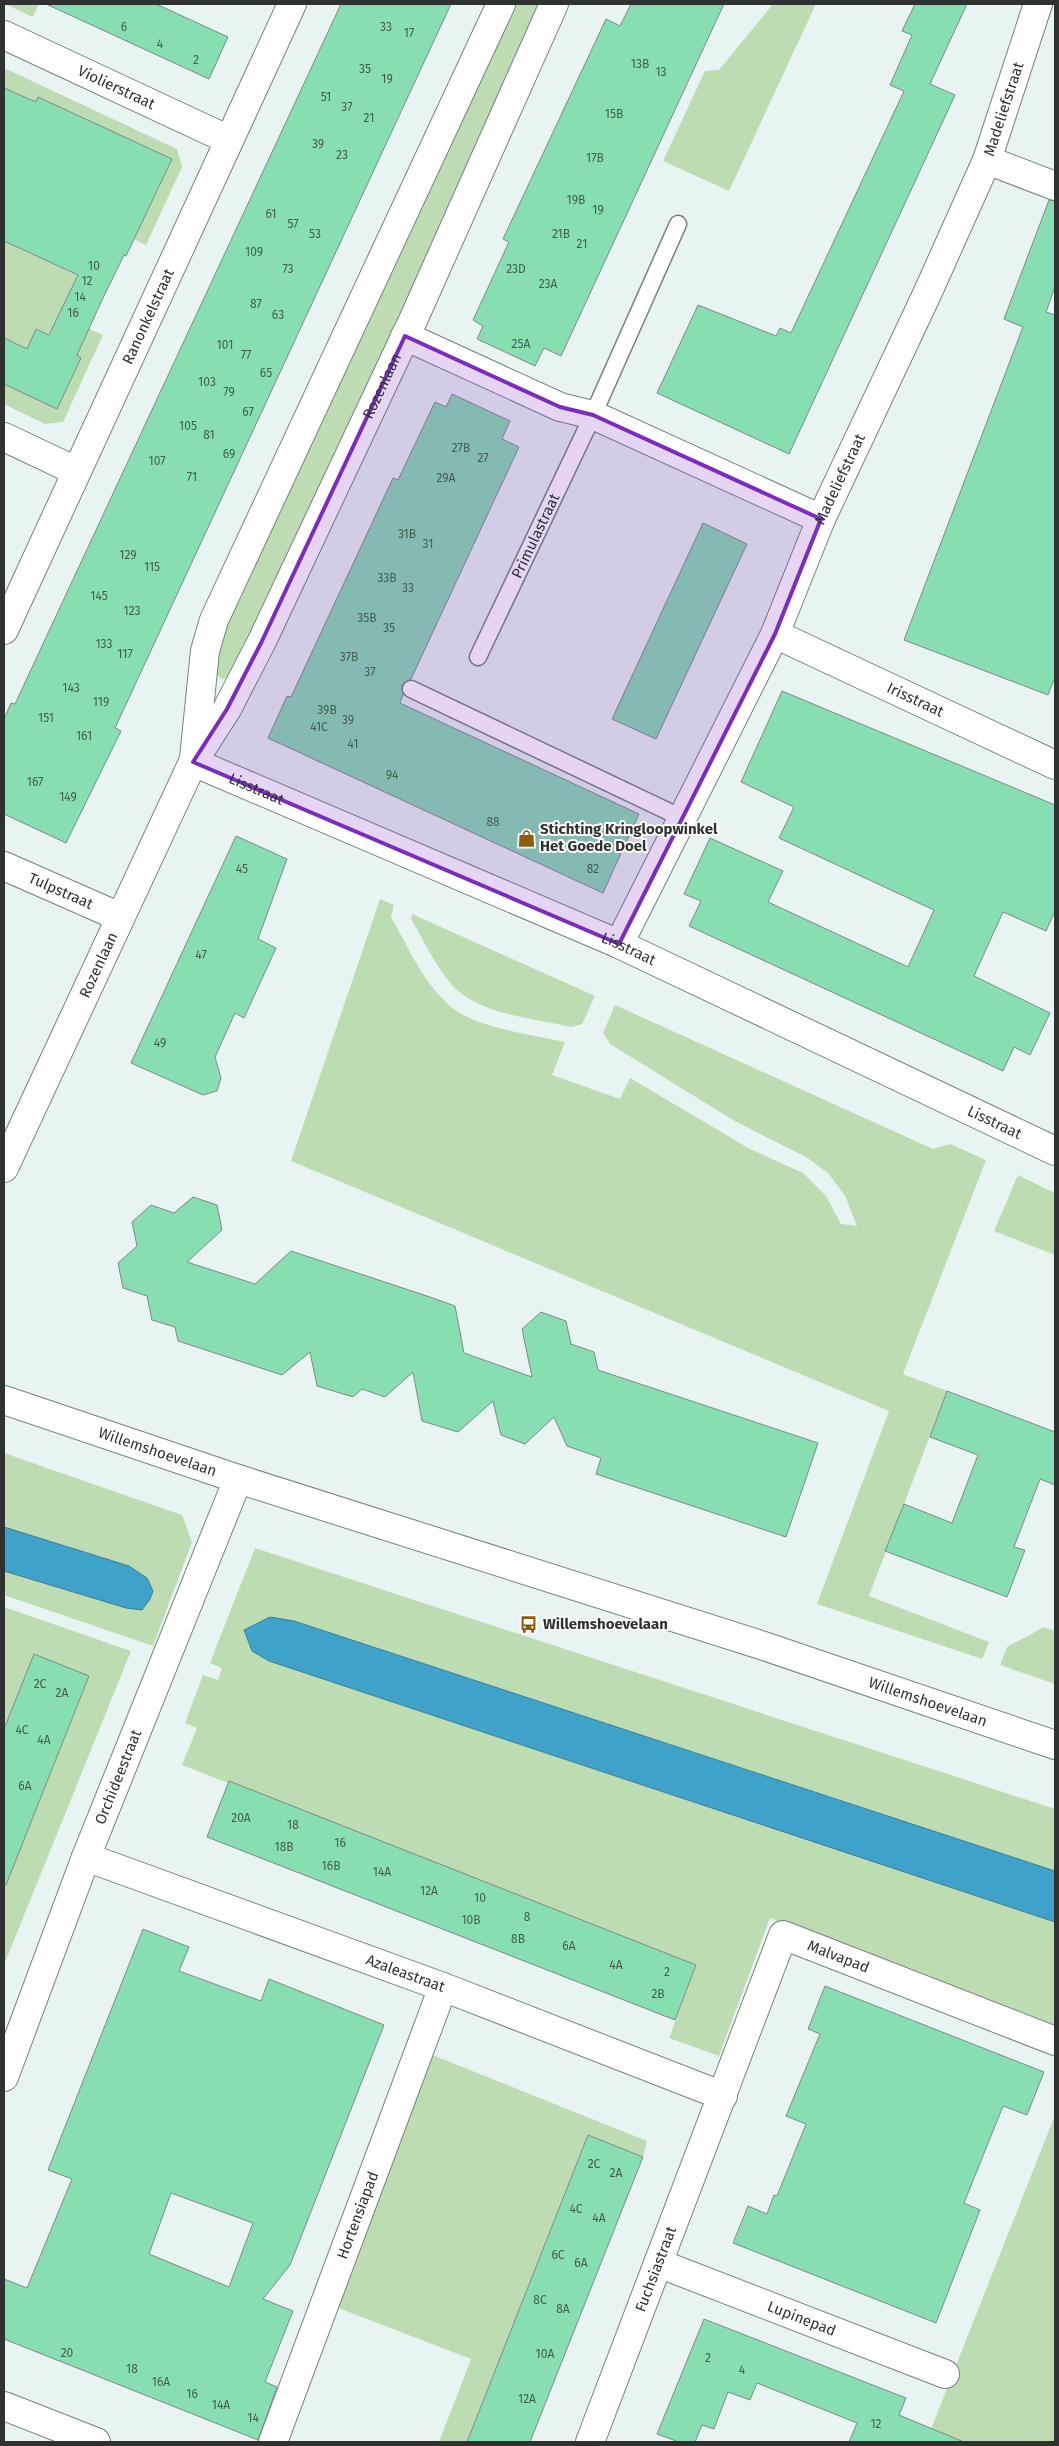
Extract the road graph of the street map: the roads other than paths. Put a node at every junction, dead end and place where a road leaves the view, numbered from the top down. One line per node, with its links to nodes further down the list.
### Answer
1 (292, 4): 6 (street, Ranonkelstraat)
2 (502, 4): 19 (street, Rozenlaan)
3 (554, 4): 10 (street, Rozenlaan)
4 (1038, 4): 7 (street, Madeliefstraat)
5 (4, 35): 6 (street, Violierstraat)
6 (229, 140): 13 (street, Ranonkelstraat)
7 (987, 160): 8 (street); 14 (street, Madeliefstraat)
8 (1055, 186)
9 (678, 224): 11 (lane, Primulastraat)
10 (404, 336): 11 (street); 19 (street, Rozenlaan)
11 (593, 415): 14 (street); 17 (lane, Primulastraat)
12 (4, 438): 13 (street)
13 (76, 471): 15 (street, Ranonkelstraat)
14 (820, 520): 16 (street, Madeliefstraat)
15 (4, 630)
16 (775, 634): 20 (street, Irisstraat); 21 (street, Madeliefstraat)
17 (478, 657)
18 (411, 689): 21 (lane)
19 (193, 762): 23 (street, Rozenlaan); 24 (street, Lisstraat)
20 (1055, 765)
21 (682, 818): 24 (street, Madeliefstraat)
22 (4, 866): 23 (street, Tulpstraat)
23 (120, 917): 26 (street, Rozenlaan)
24 (619, 944): 25 (street, Lisstraat)
25 (1055, 1151)
26 (4, 1168)
27 (4, 1400): 28 (street, Willemshoevelaan)
28 (238, 1479): 29 (street, Willemshoevelaan); 30 (street, Orchideestraat)
29 (1055, 1745)
30 (86, 1857): 31 (street, Azaleastraat); 33 (street, Orchideestraat)
31 (443, 1987): 34 (street, Azaleastraat); 39 (street, Hortensiapad)
32 (1055, 2041): 34 (street, Malvapad)
33 (4, 2077)
34 (723, 2096): 35 (street, Fuchsiastraat)
35 (658, 2263): 36 (street, Lupinepad); 40 (street, Fuchsiastraat)
36 (945, 2374)
37 (4, 2406): 38 (street)
38 (96, 2442)
39 (273, 2442)
40 (590, 2442)

